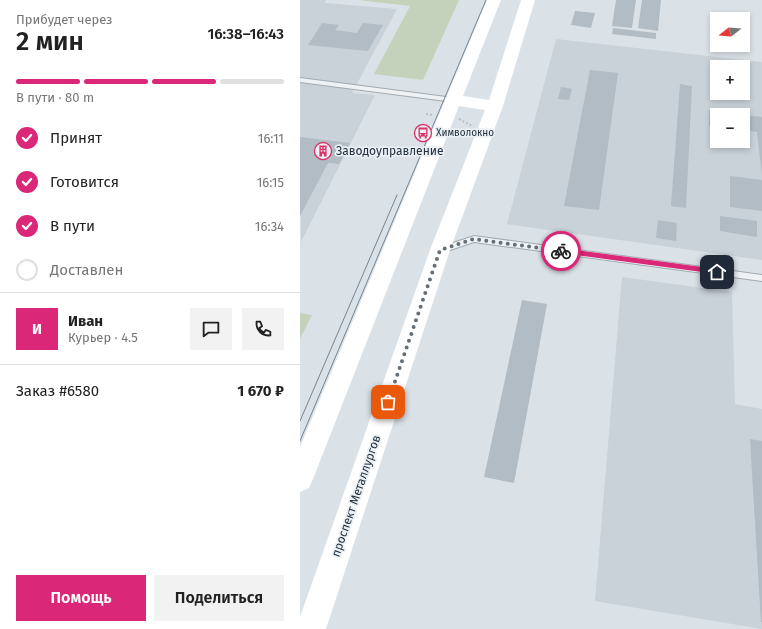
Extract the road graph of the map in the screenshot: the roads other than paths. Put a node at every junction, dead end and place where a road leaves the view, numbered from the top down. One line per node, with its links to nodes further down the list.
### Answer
1 (494, 0): 3 (street, проспект Металлургов)
2 (528, 0): 3 (street, проспект Металлургов)
3 (498, 35): 5 (street, проспект Металлургов); 6 (street, проспект Металлургов)
4 (300, 80): 6 (lane)
5 (495, 106): 6 (street); 7 (street, проспект Металлургов)
6 (455, 108): 9 (street, проспект Металлургов)
7 (440, 250): 8 (lane); 10 (street, проспект Металлургов)
8 (762, 278)
9 (300, 479)
10 (311, 629)

